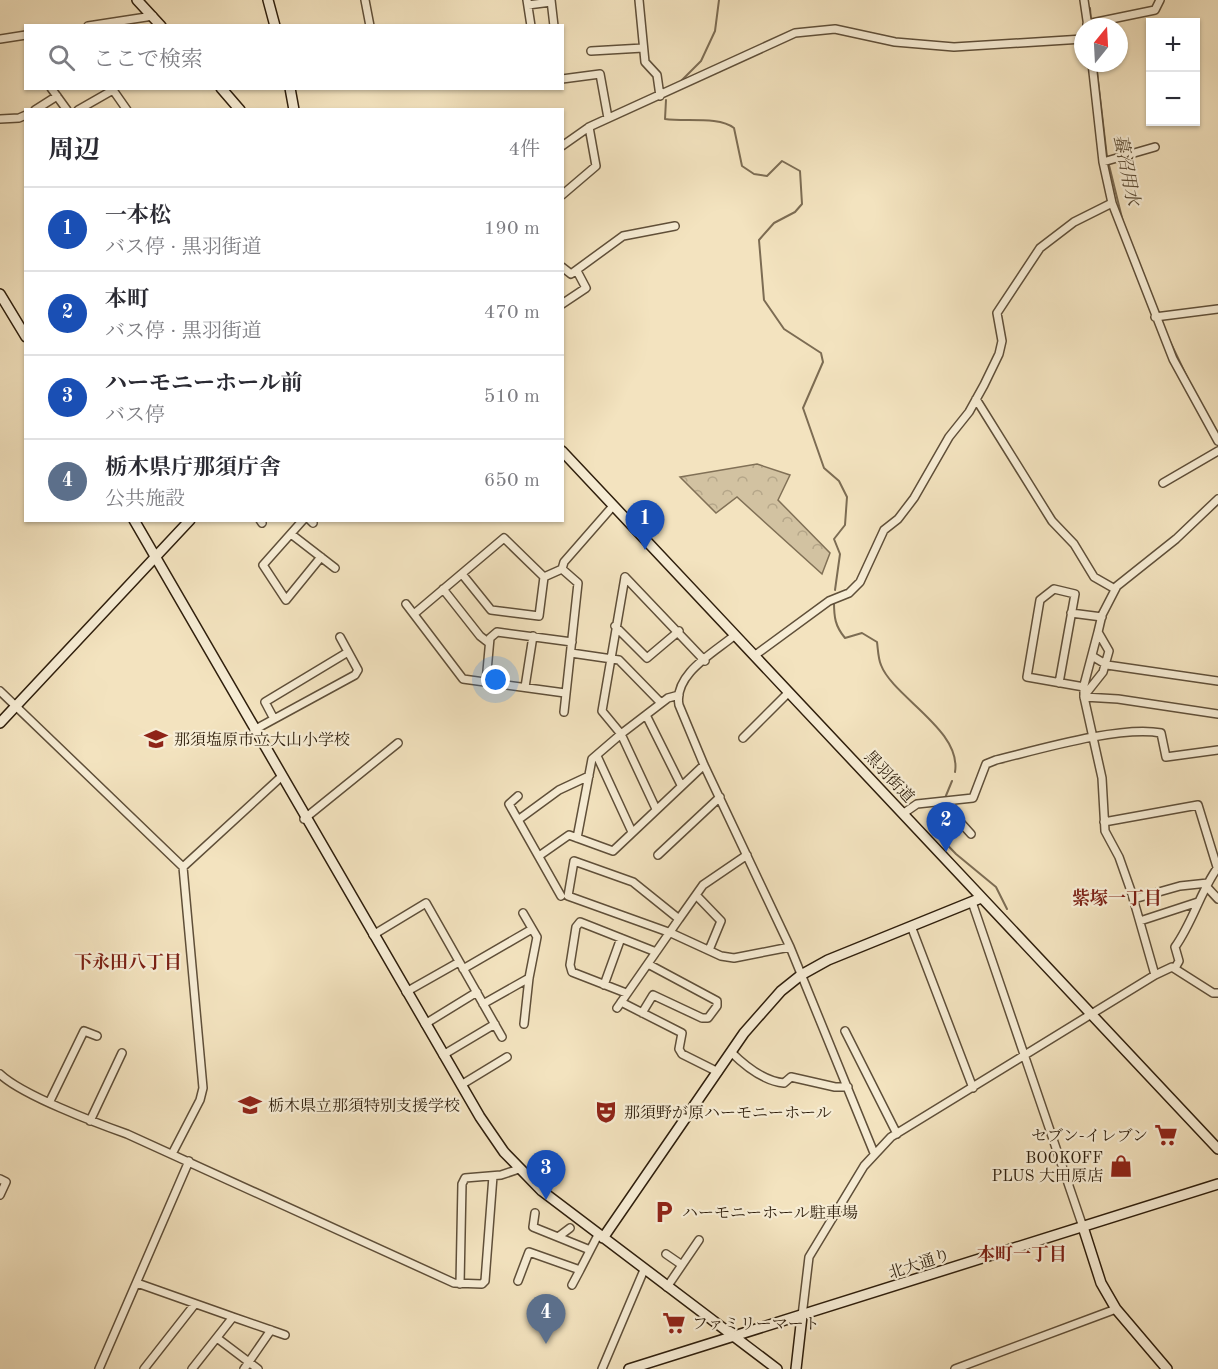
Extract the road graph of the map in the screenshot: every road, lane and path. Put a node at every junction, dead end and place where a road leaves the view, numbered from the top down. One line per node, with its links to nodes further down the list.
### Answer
1 (137, 0): 9 (street)
2 (268, 0): 14 (street)
3 (365, 0): 15 (street)
4 (639, 0): 21 (street)
5 (1084, 0): 10 (street)
6 (1160, 0): 11 (street)
7 (551, 1): 8 (street); 17 (street)
8 (528, 3): 16 (street)
9 (153, 16): 12 (street); 13 (street)
10 (1087, 18)
11 (1119, 18)
12 (101, 24)
13 (159, 24)
14 (274, 24)
15 (369, 24)
16 (531, 24)
17 (554, 24)
18 (24, 35): 19 (street)
19 (0, 39)
20 (1074, 40): 31 (street)
21 (643, 48): 22 (street); 31 (street)
22 (591, 51)
23 (1093, 72): 44 (street)
24 (564, 78): 39 (street)
25 (52, 90): 30 (street)
26 (113, 90): 34 (street)
27 (113, 90): 35 (street)
28 (223, 90): 36 (street)
29 (290, 90): 37 (street)
30 (57, 96): 32 (street); 33 (street)
31 (660, 96): 39 (street)
32 (37, 108)
33 (66, 108)
34 (82, 108)
35 (126, 108)
36 (238, 108)
37 (294, 108)
38 (24, 116): 40 (street)
39 (608, 118): 41 (street)
40 (0, 119)
41 (589, 127): 42 (street); 45 (street)
42 (564, 145)
43 (1155, 147): 44 (street)
44 (1106, 162): 46 (street)
45 (564, 193)
46 (1112, 203): 53 (street); 55 (street)
47 (675, 226): 49 (street)
48 (564, 270): 49 (street)
49 (577, 271): 51 (street)
50 (0, 294): 54 (street)
51 (564, 303)
52 (1218, 309): 53 (street)
53 (1155, 317): 56 (street)
54 (24, 334)
55 (976, 399): 73 (street); 88 (street)
56 (1218, 441)
57 (1218, 451): 59 (street)
58 (564, 454): 61 (street, 黒羽街道)
59 (1163, 483)
60 (1218, 499): 73 (street)
61 (613, 506): 69 (street); 81 (street, 黒羽街道)
62 (135, 522): 66 (street)
63 (188, 522): 66 (street)
64 (301, 522): 65 (street)
65 (291, 534): 67 (street); 67 (street)
66 (156, 557): 104 (street); 110 (street)
67 (321, 557): 68 (street)
68 (335, 568)
69 (562, 569): 71 (street); 84 (street)
70 (462, 574): 71 (street); 71 (street); 72 (street)
71 (544, 578)
72 (443, 589): 76 (street); 85 (street)
73 (1115, 589): 77 (street)
74 (406, 604): 76 (street)
75 (1071, 613): 77 (street); 95 (street); 95 (street)
76 (414, 614): 94 (street)
77 (1102, 617): 80 (street)
78 (615, 626): 79 (street); 79 (street); 90 (street)
79 (679, 632): 91 (street)
80 (1098, 632): 89 (street); 92 (street)
81 (735, 635): 88 (street, 黒羽街道); 91 (street)
82 (533, 636): 84 (street); 85 (street); 96 (street)
83 (340, 637): 86 (street)
84 (572, 642): 87 (street)
85 (489, 643): 94 (street)
86 (348, 652): 108 (street); 108 (street)
87 (571, 653): 90 (street); 100 (street)
88 (754, 656): 99 (street, 黒羽街道)
89 (1092, 656): 92 (street); 97 (street)
90 (610, 657): 103 (street); 111 (street)
91 (705, 661): 101 (street)
92 (1107, 665): 93 (street); 102 (street)
93 (1218, 681)
94 (486, 682): 96 (street)
95 (1059, 682): 97 (street)
96 (525, 687): 100 (street)
97 (1084, 687): 102 (street)
98 (0, 691): 104 (street)
99 (789, 692): 112 (street); 125 (street, 黒羽街道)
100 (565, 693): 105 (street)
101 (679, 695): 103 (street); 117 (street)
102 (1084, 697): 106 (street); 113 (street)
103 (661, 704): 107 (street)
104 (15, 706): 109 (street); 135 (street)
105 (564, 712)
106 (1218, 714)
107 (646, 715): 111 (street); 120 (street)
108 (274, 719): 110 (street)
109 (0, 723)
110 (254, 730): 119 (street)
111 (621, 734): 116 (street); 124 (street)
112 (743, 738)
113 (1093, 738): 115 (street); 123 (street); 128 (street)
114 (398, 743): 126 (street)
115 (1218, 750)
116 (597, 756): 118 (street); 129 (street)
117 (704, 765): 120 (street); 122 (street)
118 (589, 776): 127 (street); 131 (street)
119 (281, 777): 126 (street); 135 (street)
120 (681, 785): 124 (street)
121 (518, 796): 127 (street)
122 (720, 797): 132 (street); 133 (street)
123 (951, 801): 125 (street); 130 (street)
124 (656, 809): 129 (street)
125 (904, 813): 142 (street, 黒羽街道)
126 (304, 819): 150 (street)
127 (518, 820): 134 (street)
128 (1104, 822): 136 (street); 140 (street)
129 (632, 832): 131 (street)
130 (971, 834)
131 (577, 838): 134 (street)
132 (658, 855)
133 (747, 855): 138 (street); 152 (street)
134 (539, 856): 139 (street)
135 (183, 867): 190 (street)
136 (1218, 867): 137 (street)
137 (1207, 884): 140 (street); 141 (street); 143 (street)
138 (696, 895): 145 (street); 153 (street)
139 (561, 896)
140 (1134, 899): 146 (street)
141 (1218, 899)
142 (977, 900): 147 (street); 168 (street, 黒羽街道); 178 (street)
143 (1198, 902): 146 (street); 157 (street)
144 (524, 913): 148 (street)
145 (679, 919): 149 (street); 149 (street)
146 (1140, 921): 159 (street)
147 (911, 926): 158 (street); 184 (street)
148 (532, 929): 156 (street); 160 (street)
149 (671, 933): 153 (street); 154 (street)
150 (373, 935): 156 (street); 162 (street)
151 (621, 938): 154 (street); 161 (street); 161 (street)
152 (790, 947): 153 (street); 158 (street)
153 (709, 950)
154 (657, 952): 155 (street)
155 (648, 964): 164 (street); 167 (street)
156 (461, 965): 162 (street); 163 (street)
157 (1175, 968): 159 (street); 165 (street)
158 (801, 975): 175 (street); 183 (street)
159 (1155, 975): 168 (street)
160 (529, 978): 166 (street); 171 (street)
161 (604, 985): 164 (street)
162 (406, 992): 169 (street)
163 (477, 992): 166 (street); 169 (street)
164 (627, 993): 167 (street)
165 (1218, 993)
166 (483, 1004): 170 (street)
167 (642, 1013): 180 (street)
168 (1091, 1015): 178 (street); 188 (street, 黒羽街道)
169 (425, 1024): 177 (street)
170 (495, 1024): 174 (street); 177 (street)
171 (524, 1024)
172 (845, 1031): 187 (street)
173 (97, 1036): 185 (street)
174 (502, 1037)
175 (731, 1052): 180 (street); 183 (street)
176 (122, 1053): 186 (street)
177 (443, 1054): 182 (street)
178 (1023, 1056): 184 (street); 198 (street)
179 (507, 1057): 182 (street)
180 (718, 1072): 201 (street)
181 (0, 1074): 185 (street)
182 (460, 1085): 192 (street)
183 (848, 1087): 189 (street)
184 (973, 1088): 187 (street)
185 (50, 1101): 186 (street)
186 (90, 1122): 190 (street)
187 (897, 1134): 189 (street)
188 (1218, 1149)
189 (874, 1153): 215 (street)
190 (172, 1154): 191 (street)
191 (189, 1161): 209 (street); 210 (street)
192 (519, 1169): 193 (street); 201 (street)
193 (493, 1176): 210 (street); 210 (street)
194 (0, 1179): 196 (street)
195 (1218, 1184): 198 (street, 北大通り)
196 (0, 1195)
197 (535, 1213): 200 (street)
198 (1083, 1227): 214 (street); 215 (street, 北大通り)
199 (570, 1228): 200 (street)
200 (558, 1237): 203 (street)
201 (601, 1237): 203 (street); 207 (street)
202 (699, 1240): 205 (street)
203 (591, 1250): 206 (street)
204 (666, 1254): 205 (street)
205 (682, 1265): 212 (street)
206 (580, 1270): 208 (street); 211 (street)
207 (644, 1270): 212 (street); 226 (street)
208 (518, 1281)
209 (137, 1283): 213 (street); 222 (street)
210 (460, 1284)
211 (572, 1285)
212 (667, 1287): 219 (street)
213 (195, 1304): 216 (street); 223 (street)
214 (1116, 1309): 230 (street); 231 (street)
215 (802, 1316): 219 (street, 北大通り); 229 (street)
216 (233, 1317): 217 (street); 220 (street)
217 (271, 1330): 218 (street); 221 (street)
218 (285, 1335)
219 (733, 1335): 227 (street, 北大通り); 228 (street)
220 (217, 1338): 221 (street); 224 (street)
221 (246, 1366): 225 (street)
222 (99, 1369)
223 (144, 1369)
224 (192, 1369)
225 (258, 1369)
226 (602, 1369)
227 (629, 1369)
228 (777, 1369)
229 (796, 1369)
230 (955, 1369)
231 (1167, 1369)

